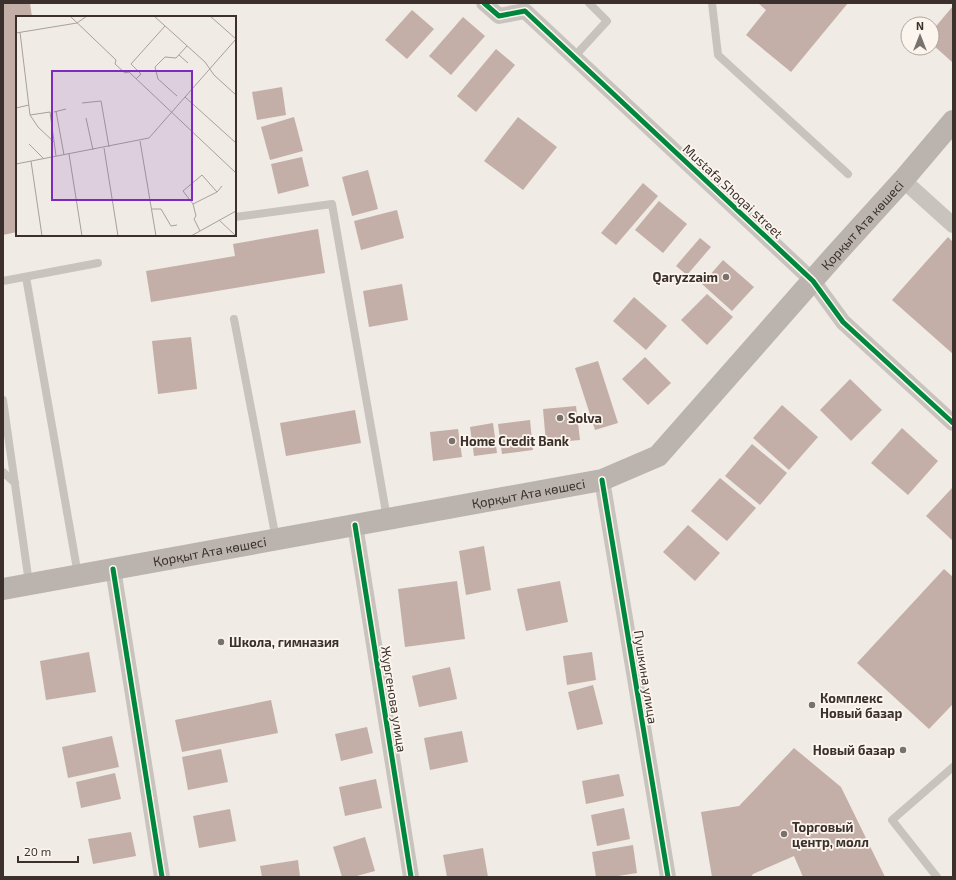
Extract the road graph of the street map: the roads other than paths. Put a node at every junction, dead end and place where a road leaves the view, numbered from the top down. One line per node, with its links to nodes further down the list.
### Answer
1 (484, 3): 4 (street, Mustafa Shoqai street)
2 (589, 3): 4 (lane)
3 (712, 3): 6 (lane)
4 (574, 57): 12 (street, Mustafa Shoqai street)
5 (953, 121): 7 (main road, Қорқыт Ата көшесі)
6 (848, 174)
7 (903, 180): 9 (street); 12 (main road, Қорқыт Ата көшесі)
8 (236, 217): 20 (lane)
9 (953, 225)
10 (98, 263): 11 (lane)
11 (26, 277): 13 (lane); 24 (lane)
12 (813, 280): 16 (street, Mustafa Shoqai street); 18 (main road, Қорқыт Ата көшесі)
13 (3, 281)
14 (234, 320): 22 (lane)
15 (3, 400): 19 (lane)
16 (953, 423)
17 (3, 472): 19 (lane)
18 (602, 480): 20 (main road, Қорқыт Ата көшесі); 30 (street, Пушкина улица)
19 (15, 483): 25 (lane)
20 (387, 519): 21 (main road, Қорқыт Ата көшесі)
21 (355, 525): 22 (main road, Қорқыт Ата көшесі); 29 (street, Жургенова улица)
22 (276, 540): 23 (main road, Қорқыт Ата көшесі)
23 (113, 569): 24 (main road, Қорқыт Ата көшесі); 28 (street)
24 (78, 575): 25 (main road, Қорқыт Ата көшесі)
25 (29, 584): 26 (main road, Қорқыт Ата көшесі)
26 (3, 589)
27 (953, 767): 31 (lane)
28 (162, 877)
29 (411, 877)
30 (668, 877)
31 (937, 877)

